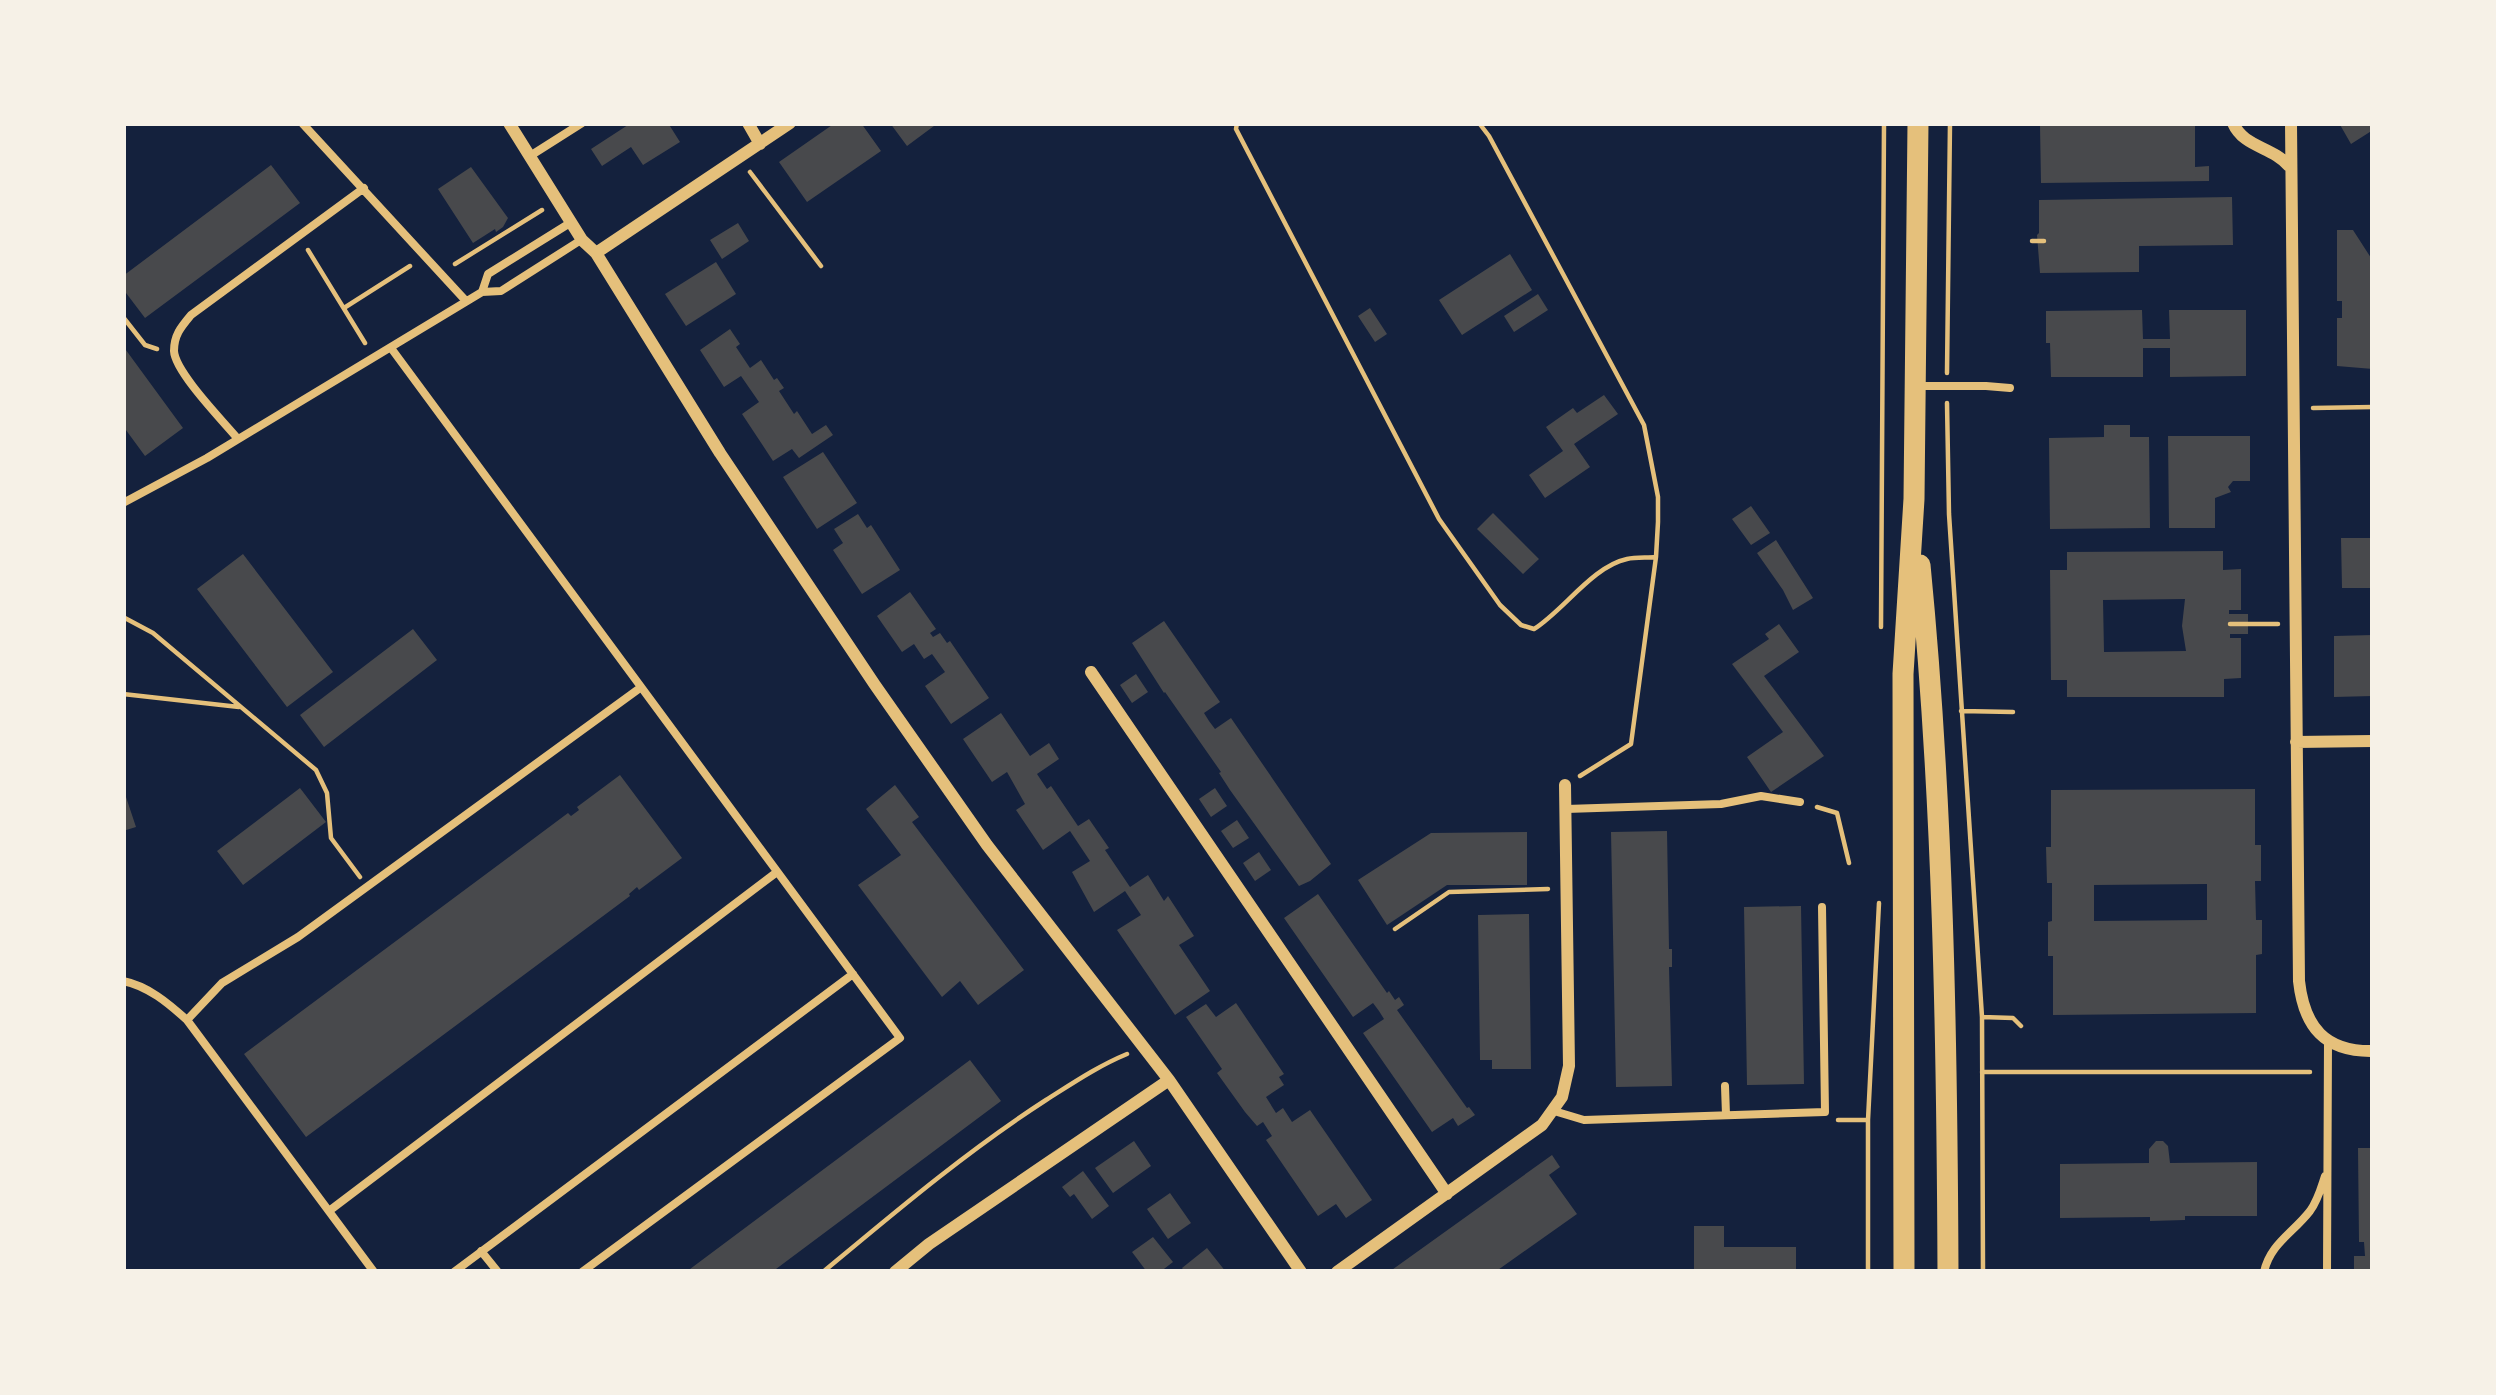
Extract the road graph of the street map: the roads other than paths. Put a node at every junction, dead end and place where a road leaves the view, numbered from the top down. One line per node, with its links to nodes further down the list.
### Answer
1 (302, 123): 12 (lane)
2 (509, 123): 10 (street)
3 (582, 123): 10 (lane)
4 (748, 123): 9 (street)
5 (790, 123): 9 (street)
6 (1918, 123): 19 (main road)
7 (2233, 123): 11 (street)
8 (2291, 123): 11 (street)
9 (760, 144): 15 (street)
10 (530, 156): 13 (street)
11 (2290, 166): 27 (street)
12 (364, 188): 17 (lane); 21 (lane)
13 (571, 222): 14 (street); 16 (lane)
14 (582, 240): 15 (street); 16 (lane)
15 (596, 253): 38 (street)
16 (482, 292): 17 (lane)
17 (466, 301): 18 (lane)
18 (391, 348): 21 (lane); 25 (lane)
19 (1916, 386): 20 (lane); 22 (main road)
20 (2010, 388)
21 (238, 439): 23 (lane)
22 (1914, 499): 53 (main road); 54 (main road)
23 (123, 503)
24 (1091, 672): 43 (street)
25 (640, 688): 31 (lane); 35 (lane)
26 (2373, 741): 27 (street)
27 (2296, 742): 36 (street)
28 (1565, 785): 30 (street)
29 (1800, 802): 30 (lane)
30 (1566, 809): 40 (street)
31 (777, 872): 33 (lane); 44 (lane)
32 (1822, 907): 41 (lane)
33 (853, 974): 45 (lane); 49 (lane)
34 (123, 981): 35 (lane)
35 (187, 1020): 44 (lane)
36 (2328, 1041): 37 (street); 42 (lane)
37 (2373, 1051)
38 (1168, 1079): 50 (street); 51 (street)
39 (1724, 1086): 41 (lane)
40 (1554, 1111): 41 (lane); 43 (street)
41 (1726, 1115)
42 (2328, 1168): 55 (lane); 56 (lane)
43 (1447, 1194): 52 (street)
44 (329, 1211): 46 (lane)
45 (481, 1250): 47 (lane); 48 (lane)
46 (374, 1272)
47 (454, 1272)
48 (498, 1272)
49 (582, 1272)
50 (895, 1272)
51 (1301, 1272)
52 (1337, 1272)
53 (1904, 1272)
54 (1948, 1272)
55 (2264, 1272)
56 (2327, 1272)

